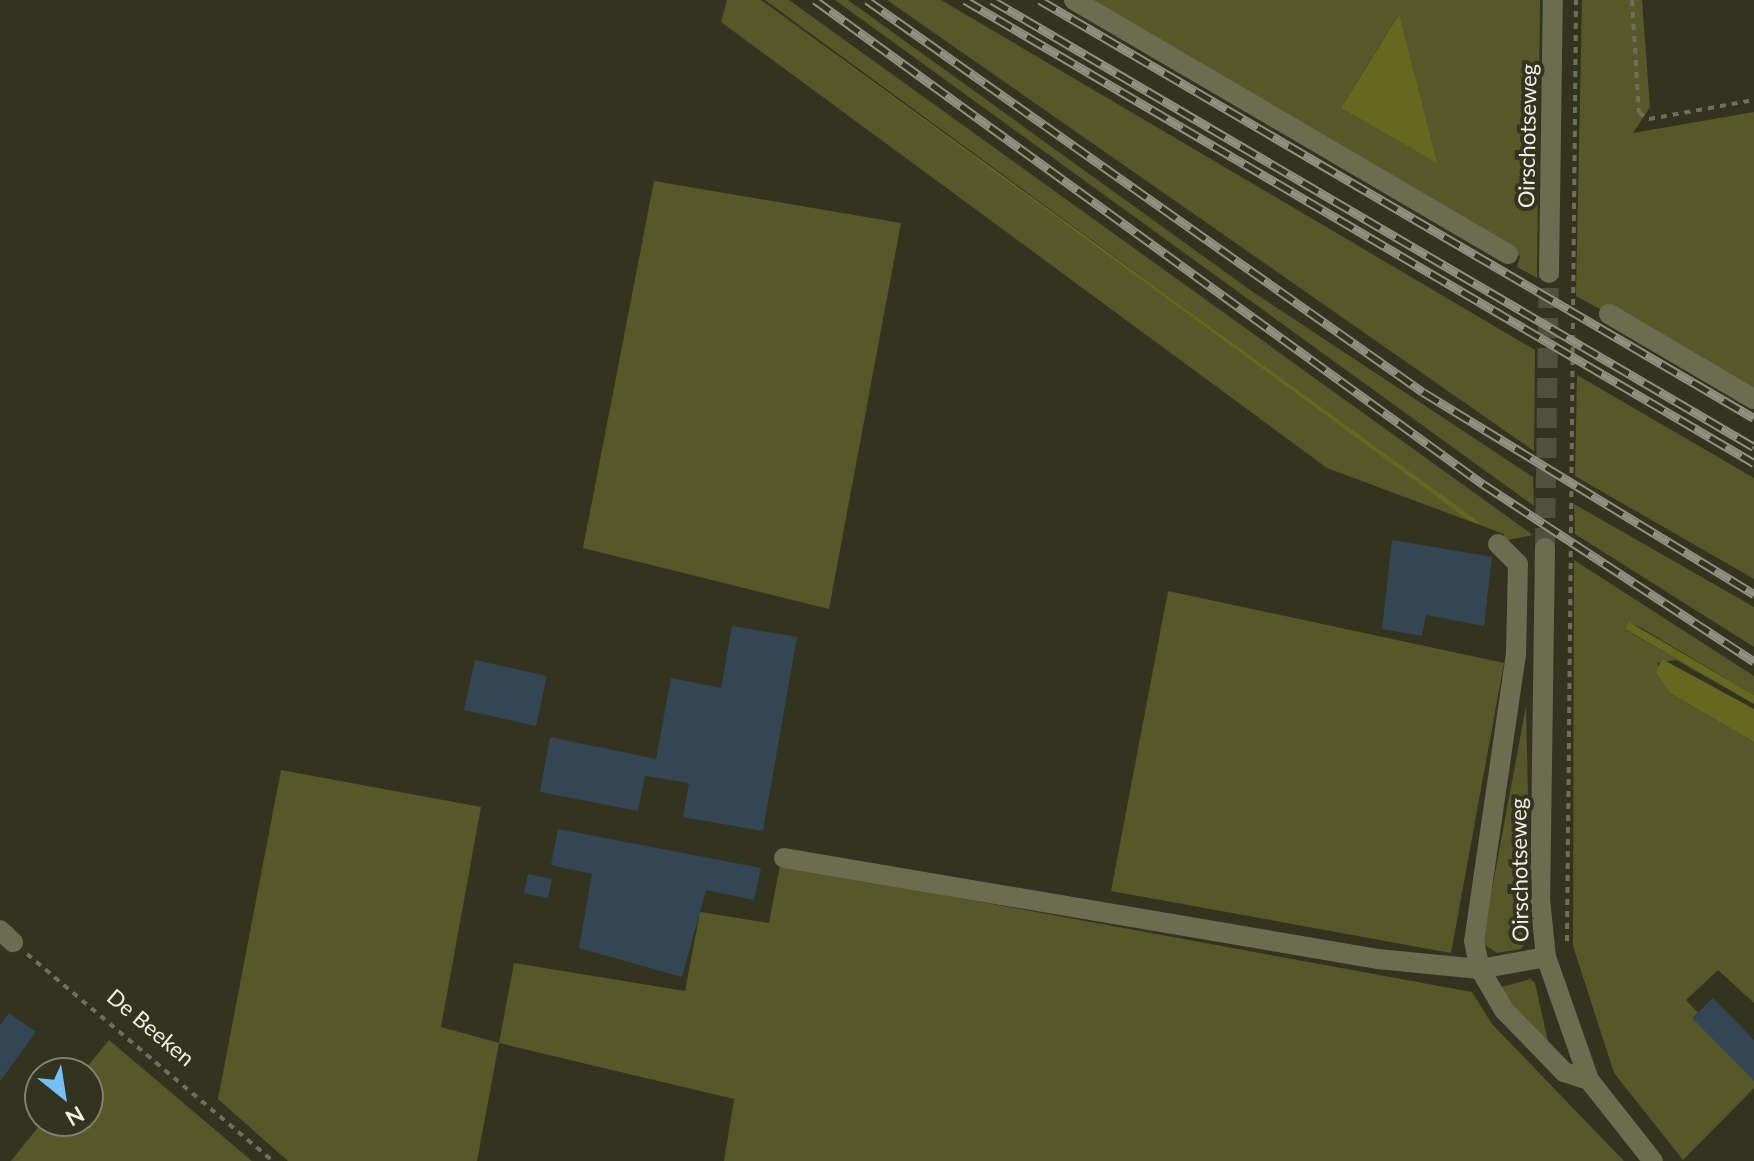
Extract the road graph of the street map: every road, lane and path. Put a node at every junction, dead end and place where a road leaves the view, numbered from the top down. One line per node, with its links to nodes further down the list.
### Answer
1 (1074, 0): 6 (street)
2 (1553, 0): 7 (street, Oirschotseweg)
3 (1576, 0): 14 (path)
4 (1632, 0): 5 (path)
5 (1754, 100)
6 (1508, 254)
7 (1549, 273)
8 (1609, 314): 9 (street)
9 (1754, 399)
10 (1498, 544): 16 (street)
11 (1545, 548): 15 (street, Oirschotseweg)
12 (784, 858): 16 (street)
13 (6, 936): 18 (path, De Beeken)
14 (1568, 950)
15 (1546, 957): 16 (street); 17 (street, Oirschotseweg)
16 (1480, 969): 17 (street)
17 (1589, 1080): 19 (street, Oirschotseweg)
18 (273, 1161)
19 (1653, 1161)

